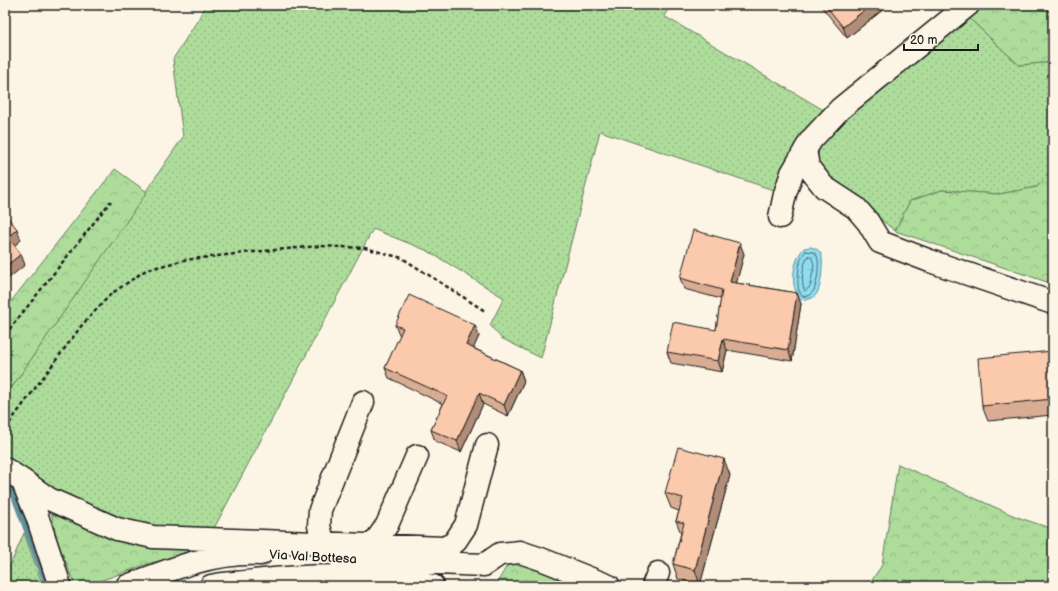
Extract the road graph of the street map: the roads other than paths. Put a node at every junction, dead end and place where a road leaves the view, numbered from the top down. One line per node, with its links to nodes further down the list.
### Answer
1 (968, 5): 2 (street)
2 (806, 150): 3 (street); 4 (street)
3 (780, 217)
4 (1050, 302)
5 (363, 402): 9 (street)
6 (487, 445): 10 (street)
7 (417, 456): 10 (street)
8 (13, 475): 9 (street); 11 (street)
9 (324, 544): 10 (street)
10 (373, 545)
11 (60, 586)
12 (127, 586): 15 (street, Via Val Bottesa)
13 (211, 586): 14 (street)
14 (432, 586)
15 (610, 586)

